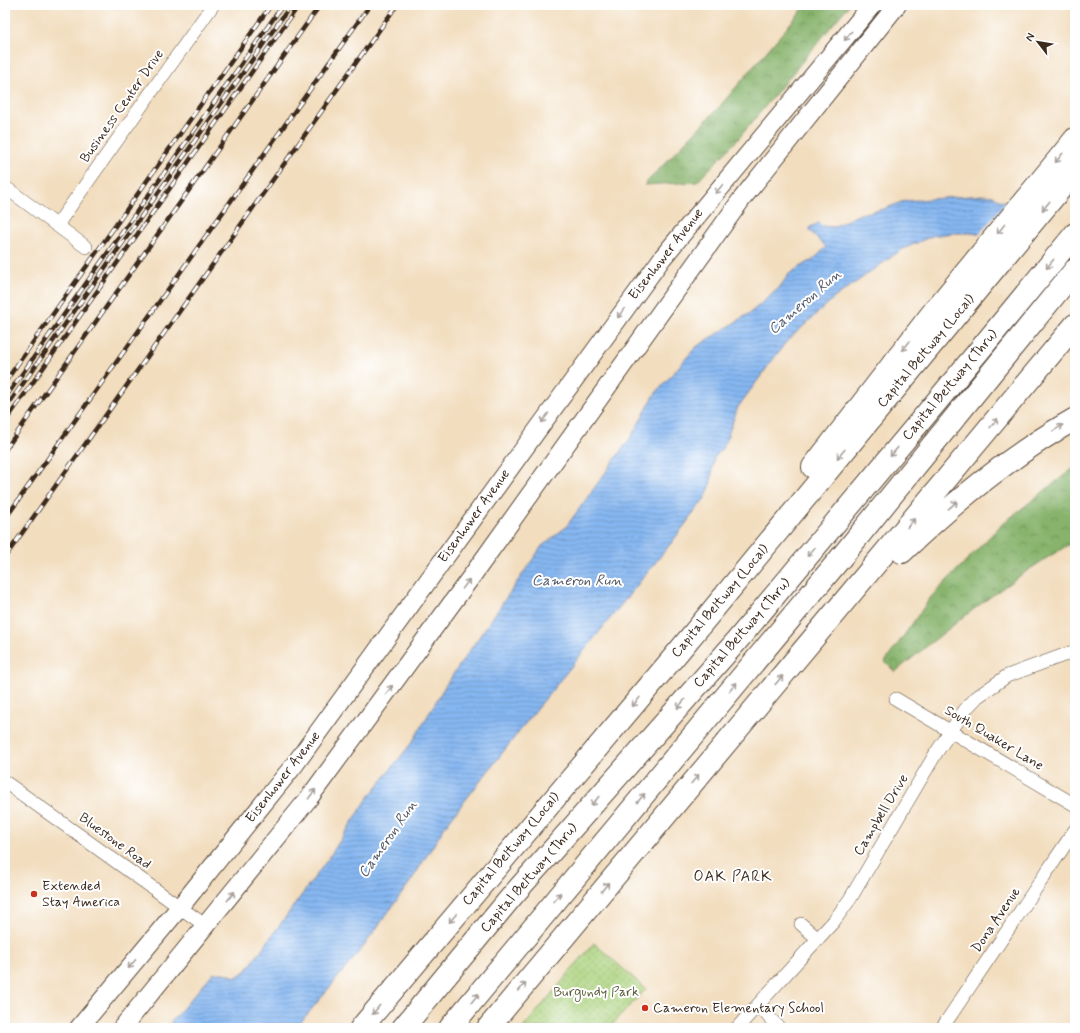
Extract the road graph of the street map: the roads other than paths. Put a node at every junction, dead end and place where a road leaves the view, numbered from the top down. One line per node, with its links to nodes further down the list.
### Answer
1 (213, 5): 9 (street, Business Center Drive)
2 (872, 5): 4 (main road, Eisenhower Avenue, one-way to 4)
3 (897, 5): 8 (main road, Eisenhower Avenue)
4 (803, 89): 8 (main road); 23 (main road, Eisenhower Avenue, one-way to 23)
5 (1075, 139): 16 (highway, one-way to 16)
6 (1073, 173): 16 (highway, Capital Beltway (Local), one-way to 16)
7 (5, 187): 9 (street)
8 (741, 200): 25 (main road, Eisenhower Avenue, one-way to 8)
9 (57, 225): 11 (street)
10 (1075, 234): 31 (highway, Capital Beltway (Thru), one-way to 31)
11 (86, 247)
12 (1075, 270): 32 (highway, Capital Beltway (Thru), one-way to 12)
13 (1075, 325): 15 (highway, one-way to 13)
14 (1075, 419): 15 (highway, one-way to 14)
15 (823, 628): 33 (highway, one-way to 15)
16 (679, 651): 30 (highway, Capital Beltway (Local), one-way to 30)
17 (1075, 651): 19 (street, Campbell Drive)
18 (896, 699): 19 (street, South Quaker Lane)
19 (951, 732): 21 (street, South Quaker Lane); 26 (street, Campbell Drive)
20 (5, 782): 23 (street, Bluestone Road)
21 (1075, 805)
22 (1075, 830): 36 (street, Dona Avenue)
23 (180, 907): 25 (street, Bluestone Road); 28 (main road, Eisenhower Avenue, one-way to 28)
24 (801, 924): 26 (street)
25 (206, 926): 29 (main road, Eisenhower Avenue)
26 (818, 939): 27 (street, Campbell Drive)
27 (758, 1005): 34 (street, Campbell Drive); 35 (street)
28 (79, 1028)
29 (122, 1028)
30 (361, 1028)
31 (403, 1028)
32 (450, 1028)
33 (488, 1028)
34 (737, 1028)
35 (779, 1028)
36 (942, 1028)

